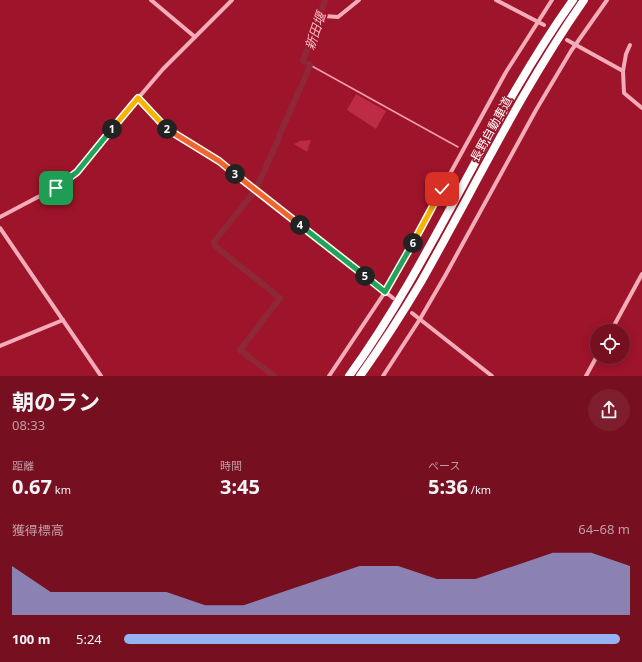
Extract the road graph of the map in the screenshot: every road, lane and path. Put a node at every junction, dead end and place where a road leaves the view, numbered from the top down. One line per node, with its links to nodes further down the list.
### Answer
1 (151, 0): 12 (street)
2 (232, 0): 12 (street)
3 (359, 0): 9 (street)
4 (496, 0): 10 (street)
5 (552, 0): 10 (street)
6 (573, 0): 32 (highway, 長野自動車道)
7 (584, 0): 33 (highway, 長野自動車道)
8 (607, 0): 14 (street)
9 (324, 16)
10 (537, 22): 11 (street); 22 (street)
11 (544, 25)
12 (195, 37): 17 (street)
13 (567, 40): 14 (street)
14 (576, 45): 16 (street); 25 (street)
15 (630, 45): 16 (street)
16 (623, 71): 18 (street)
17 (138, 98): 19 (street); 22 (street)
18 (642, 108)
19 (0, 217)
20 (0, 228): 26 (street)
21 (642, 274): 27 (street)
22 (385, 292): 23 (street); 31 (street)
23 (393, 298)
24 (412, 313): 25 (street)
25 (420, 319): 34 (street); 35 (street)
26 (63, 320): 28 (street); 30 (street)
27 (615, 324)
28 (0, 346)
29 (593, 364): 36 (street)
30 (101, 376)
31 (329, 376)
32 (349, 376)
33 (360, 376)
34 (383, 376)
35 (492, 376)
36 (586, 376)

